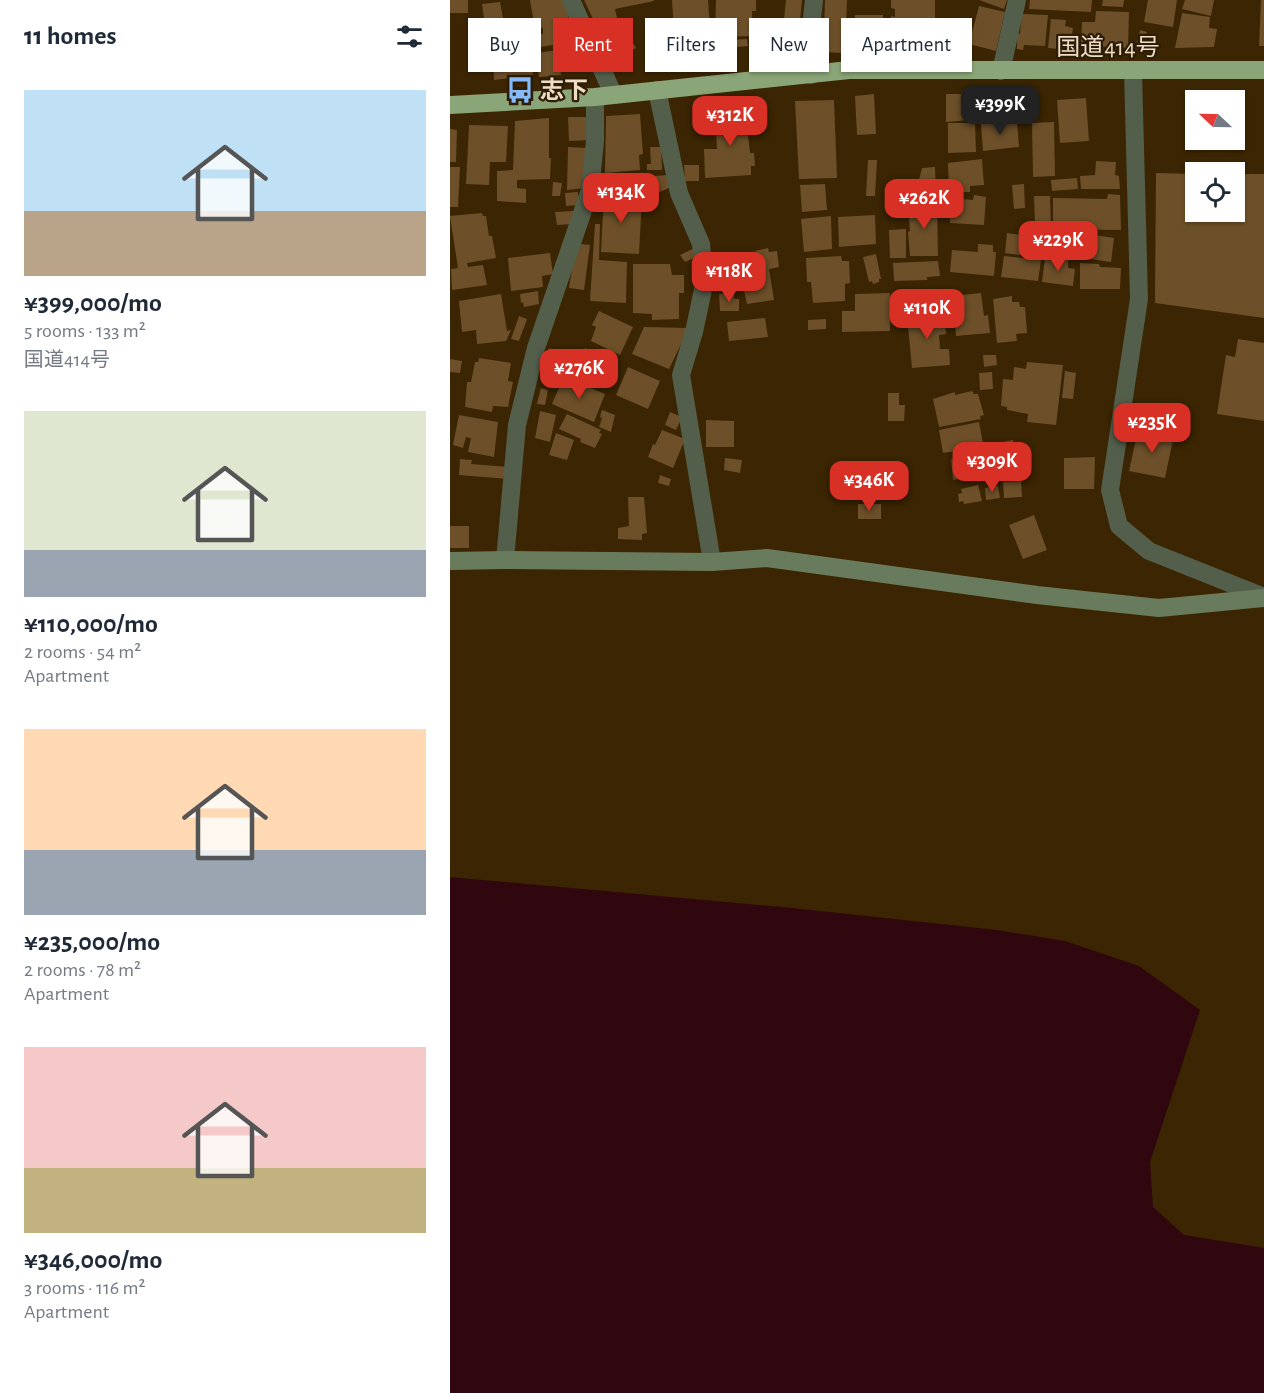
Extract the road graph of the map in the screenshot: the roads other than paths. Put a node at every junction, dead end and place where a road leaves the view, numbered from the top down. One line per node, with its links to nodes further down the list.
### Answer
1 (571, 0): 9 (street)
2 (814, 0): 7 (street)
3 (1017, 0): 5 (street)
4 (1264, 70): 6 (highway, 国道414号)
5 (1001, 71): 6 (highway, 国道414号); 7 (highway, 国道414号)
6 (1133, 71): 15 (street)
7 (811, 75): 8 (highway, 国道414号)
8 (657, 90): 9 (highway, 国道414号); 14 (street)
9 (613, 94): 10 (highway, 国道414号)
10 (595, 97): 11 (highway, 国道414号); 12 (street)
11 (450, 105)
12 (505, 560): 13 (street); 14 (street)
13 (450, 561)
14 (712, 562): 15 (street)
15 (1264, 598)

